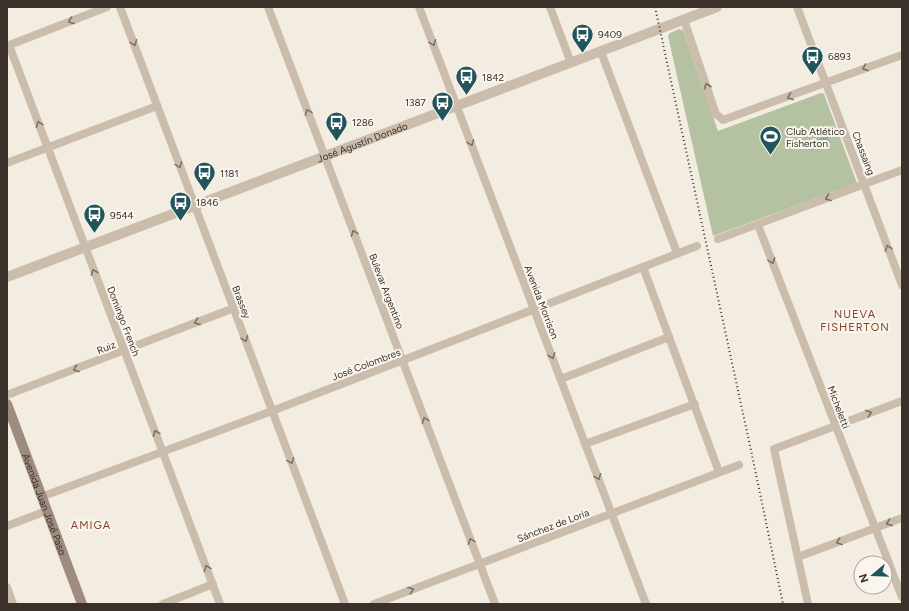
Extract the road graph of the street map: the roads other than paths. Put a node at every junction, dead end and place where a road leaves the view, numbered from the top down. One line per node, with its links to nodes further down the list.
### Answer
1 (107, 7): 9 (street, one-way to 9)
2 (120, 7): 14 (street, Brassey, one-way to 14)
3 (268, 7): 17 (street, Bulevar Argentino, one-way to 3)
4 (419, 7): 15 (street, Avenida Morrison, one-way to 15)
5 (550, 7): 12 (street)
6 (717, 7): 8 (street, José Agustín Donado)
7 (797, 7): 13 (street, Chassaing)
8 (684, 20): 10 (street, José Agustín Donado); 13 (street, one-way to 8)
9 (8, 45): 16 (street, Domingo French, one-way to 9)
10 (601, 52): 12 (street, José Agustín Donado); 26 (street)
11 (902, 55): 13 (street, one-way to 13)
12 (571, 63): 15 (street, José Agustín Donado)
13 (826, 83): 20 (street, Chassaing)
14 (157, 106): 16 (street); 21 (street, Brassey, one-way to 21)
15 (457, 106): 17 (street, José Agustín Donado); 31 (street, Avenida Morrison, one-way to 31)
16 (48, 147): 18 (street); 25 (street, Domingo French)
17 (325, 156): 21 (street, José Agustín Donado); 34 (street, Bulevar Argentino, one-way to 17)
18 (7, 163)
19 (902, 170): 20 (street)
20 (865, 185): 22 (street, one-way to 22); 29 (street, Chassaing, one-way to 20)
21 (195, 206): 25 (street, José Agustín Donado); 30 (street, Brassey)
22 (758, 225): 23 (street); 41 (street, Micheletti, one-way to 41)
23 (718, 239)
24 (697, 246): 26 (street, José Colombres)
25 (85, 247): 28 (street, José Agustín Donado); 33 (street, Domingo French, one-way to 25)
26 (677, 253): 27 (street, José Colombres)
27 (643, 267): 31 (street, José Colombres); 32 (street)
28 (7, 277)
29 (902, 285)
30 (234, 308): 33 (street, Ruiz, one-way to 33); 40 (street, Brassey, one-way to 40)
31 (534, 309): 34 (street, José Colombres); 35 (street, Avenida Morrison, one-way to 35)
32 (669, 337): 35 (street); 39 (street)
33 (125, 350): 36 (street, Ruiz, one-way to 36); 43 (street, Domingo French, one-way to 33)
34 (402, 360): 40 (street, José Colombres); 53 (street, Bulevar Argentino, one-way to 34)
35 (561, 379): 42 (street, Avenida Morrison)
36 (7, 395)
37 (902, 400): 41 (street, one-way to 37)
38 (7, 404): 46 (main road, Avenida Juan José Paso)
39 (695, 404): 42 (street); 45 (street)
40 (272, 411): 43 (street, José Colombres); 61 (street, Brassey, one-way to 61)
41 (835, 425): 51 (street, Micheletti); 52 (street)
42 (585, 444): 48 (street, Avenida Morrison, one-way to 48)
43 (163, 452): 46 (street, José Colombres); 54 (street, Domingo French, one-way to 43)
44 (739, 465): 45 (street, Sánchez de Loria)
45 (719, 472): 48 (street, Sánchez de Loria)
46 (41, 497): 47 (main road, Avenida Juan José Paso)
47 (46, 511): 50 (street); 58 (main road, Avenida Juan José Paso)
48 (612, 514): 53 (street, Sánchez de Loria); 64 (street, Avenida Morrison)
49 (902, 518): 51 (street, one-way to 51)
50 (7, 526)
51 (875, 528): 52 (street, one-way to 52); 56 (street, Micheletti)
52 (798, 557): 65 (street)
53 (480, 564): 62 (street, Sánchez de Loria, one-way to 53); 63 (street, Bulevar Argentino)
54 (213, 584): 59 (street); 60 (street, Domingo French)
55 (7, 587): 57 (street)
56 (902, 597)
57 (13, 604)
58 (82, 604)
59 (163, 604)
60 (220, 604)
61 (345, 604)
62 (374, 604)
63 (495, 604)
64 (646, 604)
65 (808, 604)

